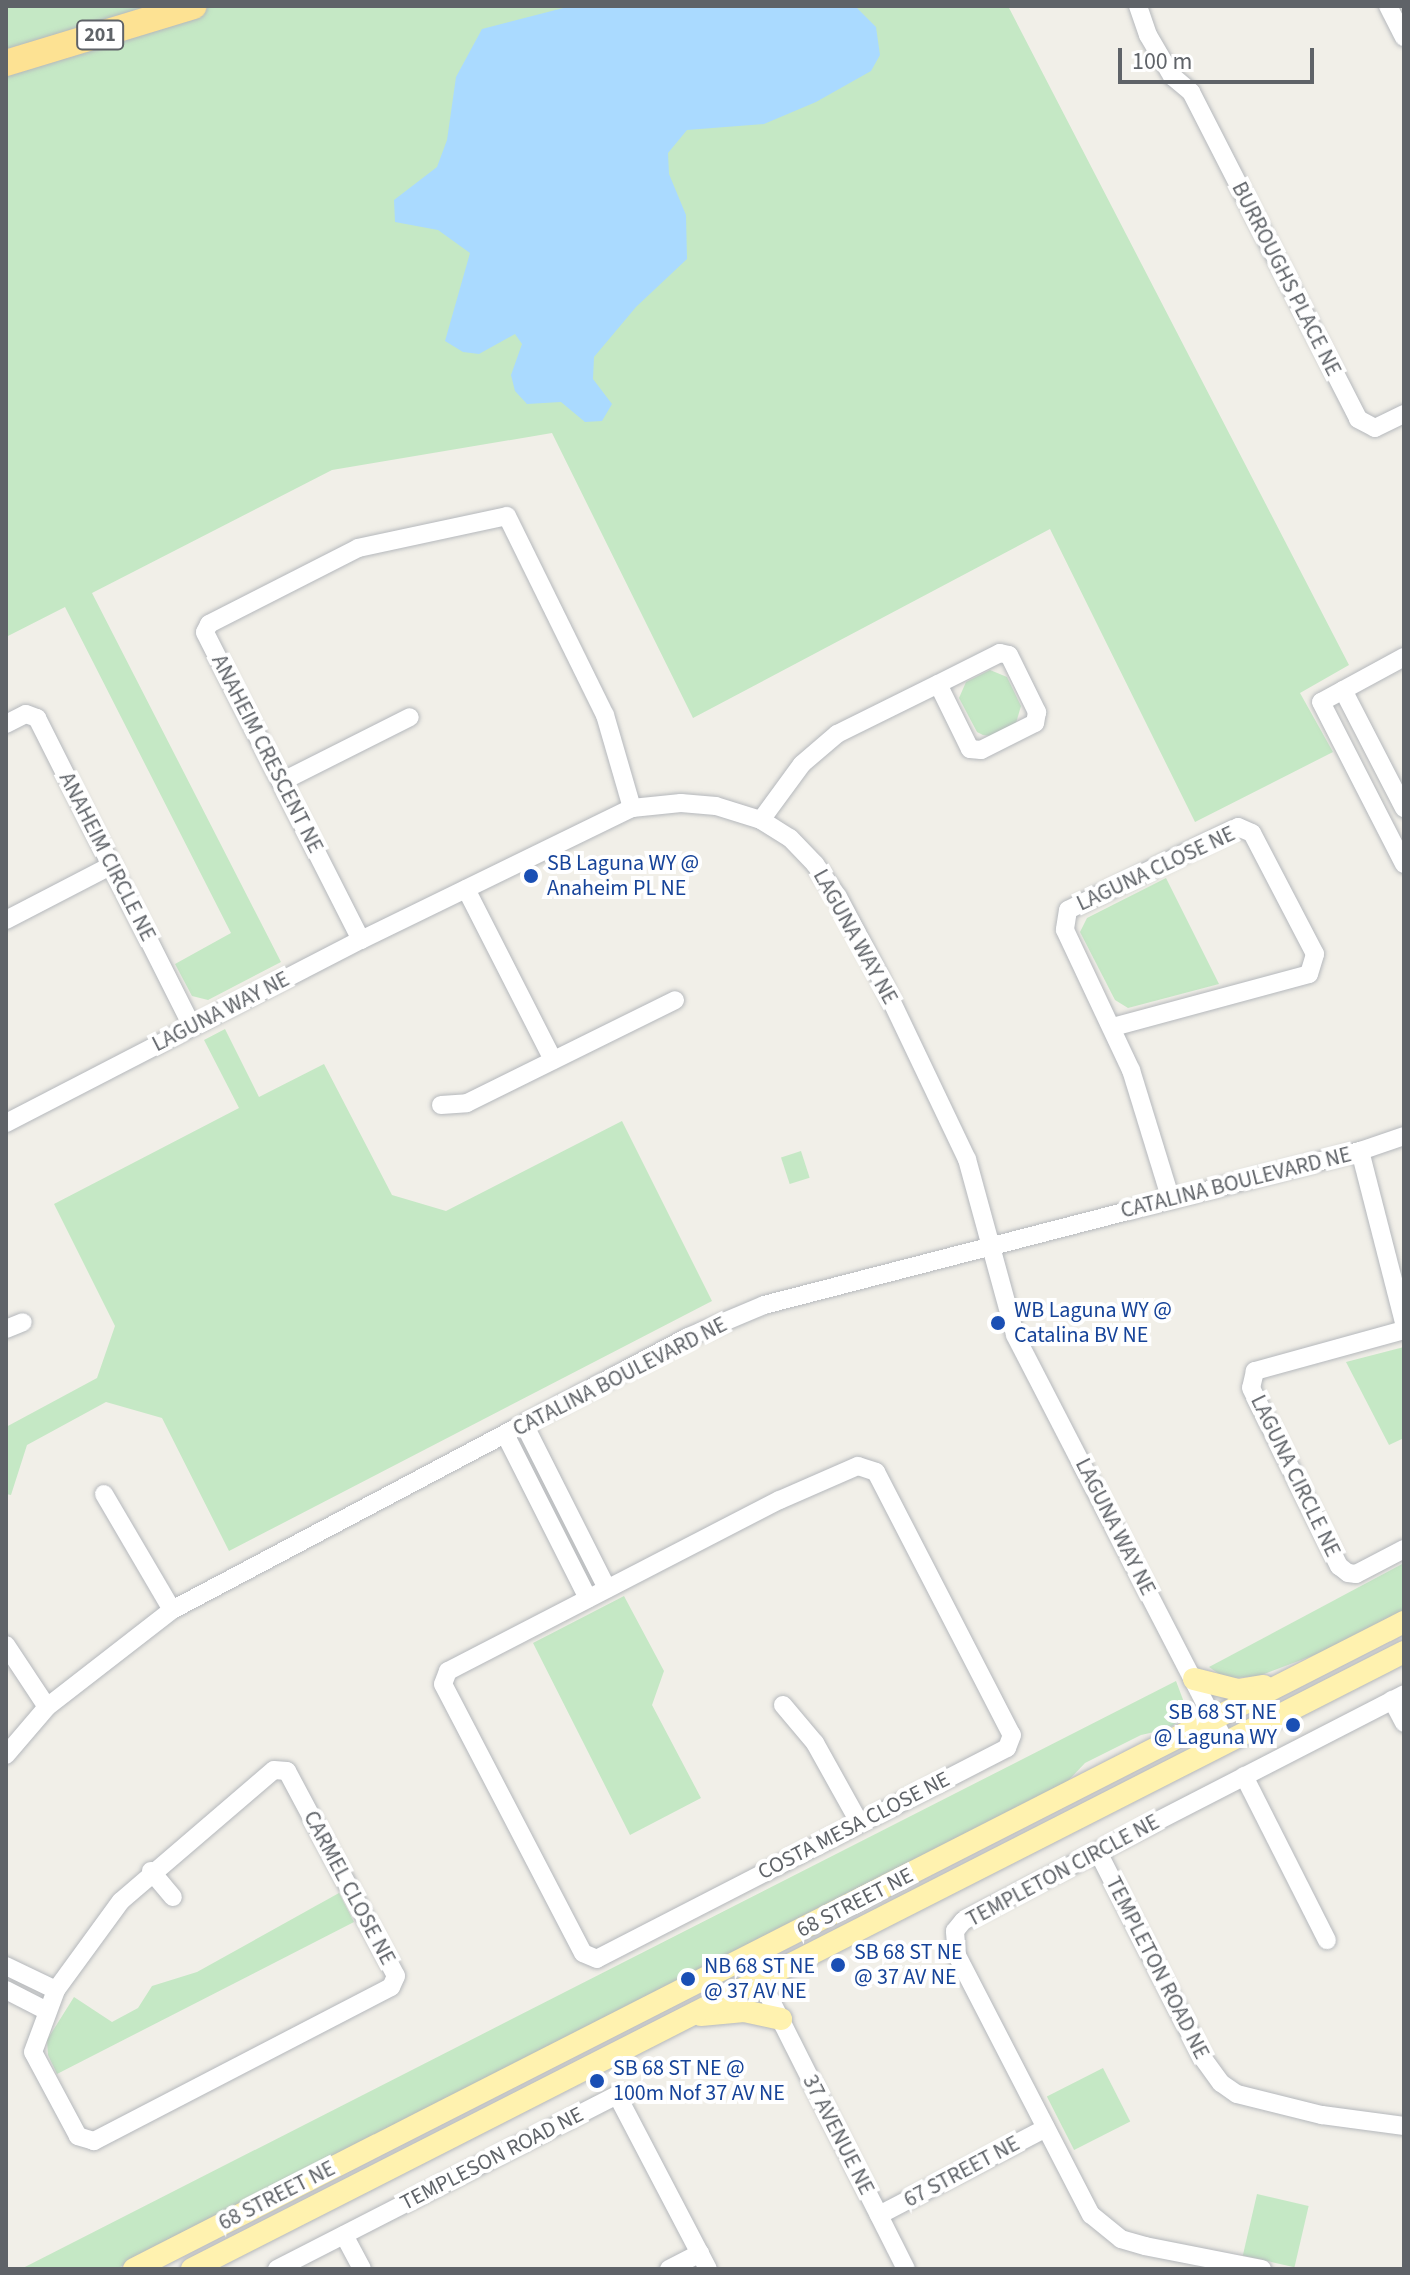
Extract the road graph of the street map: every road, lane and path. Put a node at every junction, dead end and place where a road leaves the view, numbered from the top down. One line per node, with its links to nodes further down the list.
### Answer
1 (194, 6): 5 (highway, 201)
2 (1138, 6): 6 (street, BURROUGHS PLACE NE)
3 (1388, 6): 4 (street)
4 (1404, 37)
5 (6, 63)
6 (1404, 414)
7 (1404, 657): 9 (street)
8 (938, 684): 8 (street); 15 (street)
9 (1343, 690): 14 (street); 16 (street)
10 (410, 717): 12 (street)
11 (6, 724): 17 (street, ANAHEIM CIRCLE NE)
12 (281, 782): 13 (street, ANAHEIM CRESCENT NE); 20 (street, ANAHEIM CRESCENT NE)
13 (632, 808): 15 (street, LAGUNA WAY NE); 18 (street, LAGUNA WAY NE)
14 (1404, 808)
15 (761, 820): 30 (street, LAGUNA WAY NE)
16 (1404, 864)
17 (112, 865): 19 (street); 22 (street, ANAHEIM CIRCLE NE)
18 (466, 889): 20 (street, LAGUNA WAY NE); 24 (street)
19 (6, 920)
20 (361, 940): 22 (street, LAGUNA WAY NE)
21 (675, 1000): 24 (street)
22 (192, 1026): 26 (street, LAGUNA WAY NE)
23 (1113, 1027): 23 (street, LAGUNA CLOSE NE); 29 (street, LAGUNA CLOSE NE)
24 (553, 1060): 25 (street)
25 (441, 1105)
26 (6, 1123)
27 (1404, 1136): 28 (street, CATALINA BOULEVARD NE)
28 (1360, 1151): 29 (street, CATALINA BOULEVARD NE); 31 (street)
29 (1171, 1200): 30 (street, CATALINA BOULEVARD NE)
30 (992, 1244): 33 (street, CATALINA BOULEVARD NE); 43 (street, LAGUNA WAY NE)
31 (1404, 1322)
32 (1404, 1330): 36 (street, LAGUNA CIRCLE NE)
33 (525, 1426): 34 (street, CATALINA BOULEVARD NE); 37 (street)
34 (506, 1436): 38 (street); 39 (street, CATALINA BOULEVARD NE)
35 (104, 1494): 39 (street)
36 (1404, 1549)
37 (607, 1588): 38 (street, COSTA MESA CLOSE NE); 53 (street, COSTA MESA CLOSE NE)
38 (588, 1598): 53 (street, COSTA MESA CLOSE NE)
39 (172, 1610): 47 (street, CATALINA BOULEVARD NE)
40 (1404, 1622): 44 (main road, 68 STREET NE)
41 (6, 1645): 47 (street)
42 (1404, 1652): 50 (main road, 68 STREET NE)
43 (1194, 1679): 44 (main road); 48 (street, LAGUNA WAY NE)
44 (1285, 1682): 48 (main road, 68 STREET NE)
45 (1398, 1697): 49 (street); 52 (street, TEMPLETON CIRCLE NE)
46 (783, 1705): 53 (street)
47 (47, 1707): 51 (street, CATALINA BOULEVARD NE)
48 (1213, 1719): 50 (street, LAGUNA WAY NE); 58 (main road, 68 STREET NE)
49 (1404, 1723)
50 (1225, 1742): 60 (main road, 68 STREET NE)
51 (6, 1755)
52 (1244, 1776): 54 (street, TEMPLETON CIRCLE NE); 57 (street)
53 (859, 1822)
54 (1098, 1852): 66 (street, TEMPLETON ROAD NE); 67 (street, TEMPLETON CIRCLE NE)
55 (151, 1871): 56 (street); 62 (street, CARMEL CLOSE NE); 63 (street, CARMEL CLOSE NE)
56 (173, 1897)
57 (1327, 1940)
58 (749, 1957): 60 (street, 37 AVENUE NE); 71 (main road, 68 STREET NE)
59 (6, 1966): 62 (street)
60 (760, 1979): 64 (main road, 68 STREET NE); 65 (street, 37 AVENUE NE)
61 (6, 1990): 63 (street)
62 (56, 1990): 63 (street, CARMEL CLOSE NE)
63 (47, 2011)
64 (687, 2016): 65 (main road); 72 (main road, 68 STREET NE)
65 (781, 2019): 68 (street, 37 AVENUE NE)
66 (1404, 2126)
67 (1046, 2128): 68 (street, 67 STREET NE); 77 (street, TEMPLETON CIRCLE NE)
68 (879, 2215): 76 (street, 37 AVENUE NE)
69 (344, 2235): 70 (street, TEMPLESON ROAD NE); 73 (street, TEMPLESON ROAD NE); 74 (street)
70 (704, 2261): 75 (street)
71 (134, 2269)
72 (192, 2269)
73 (277, 2269)
74 (362, 2269)
75 (669, 2269)
76 (906, 2269)
77 (1262, 2269)

